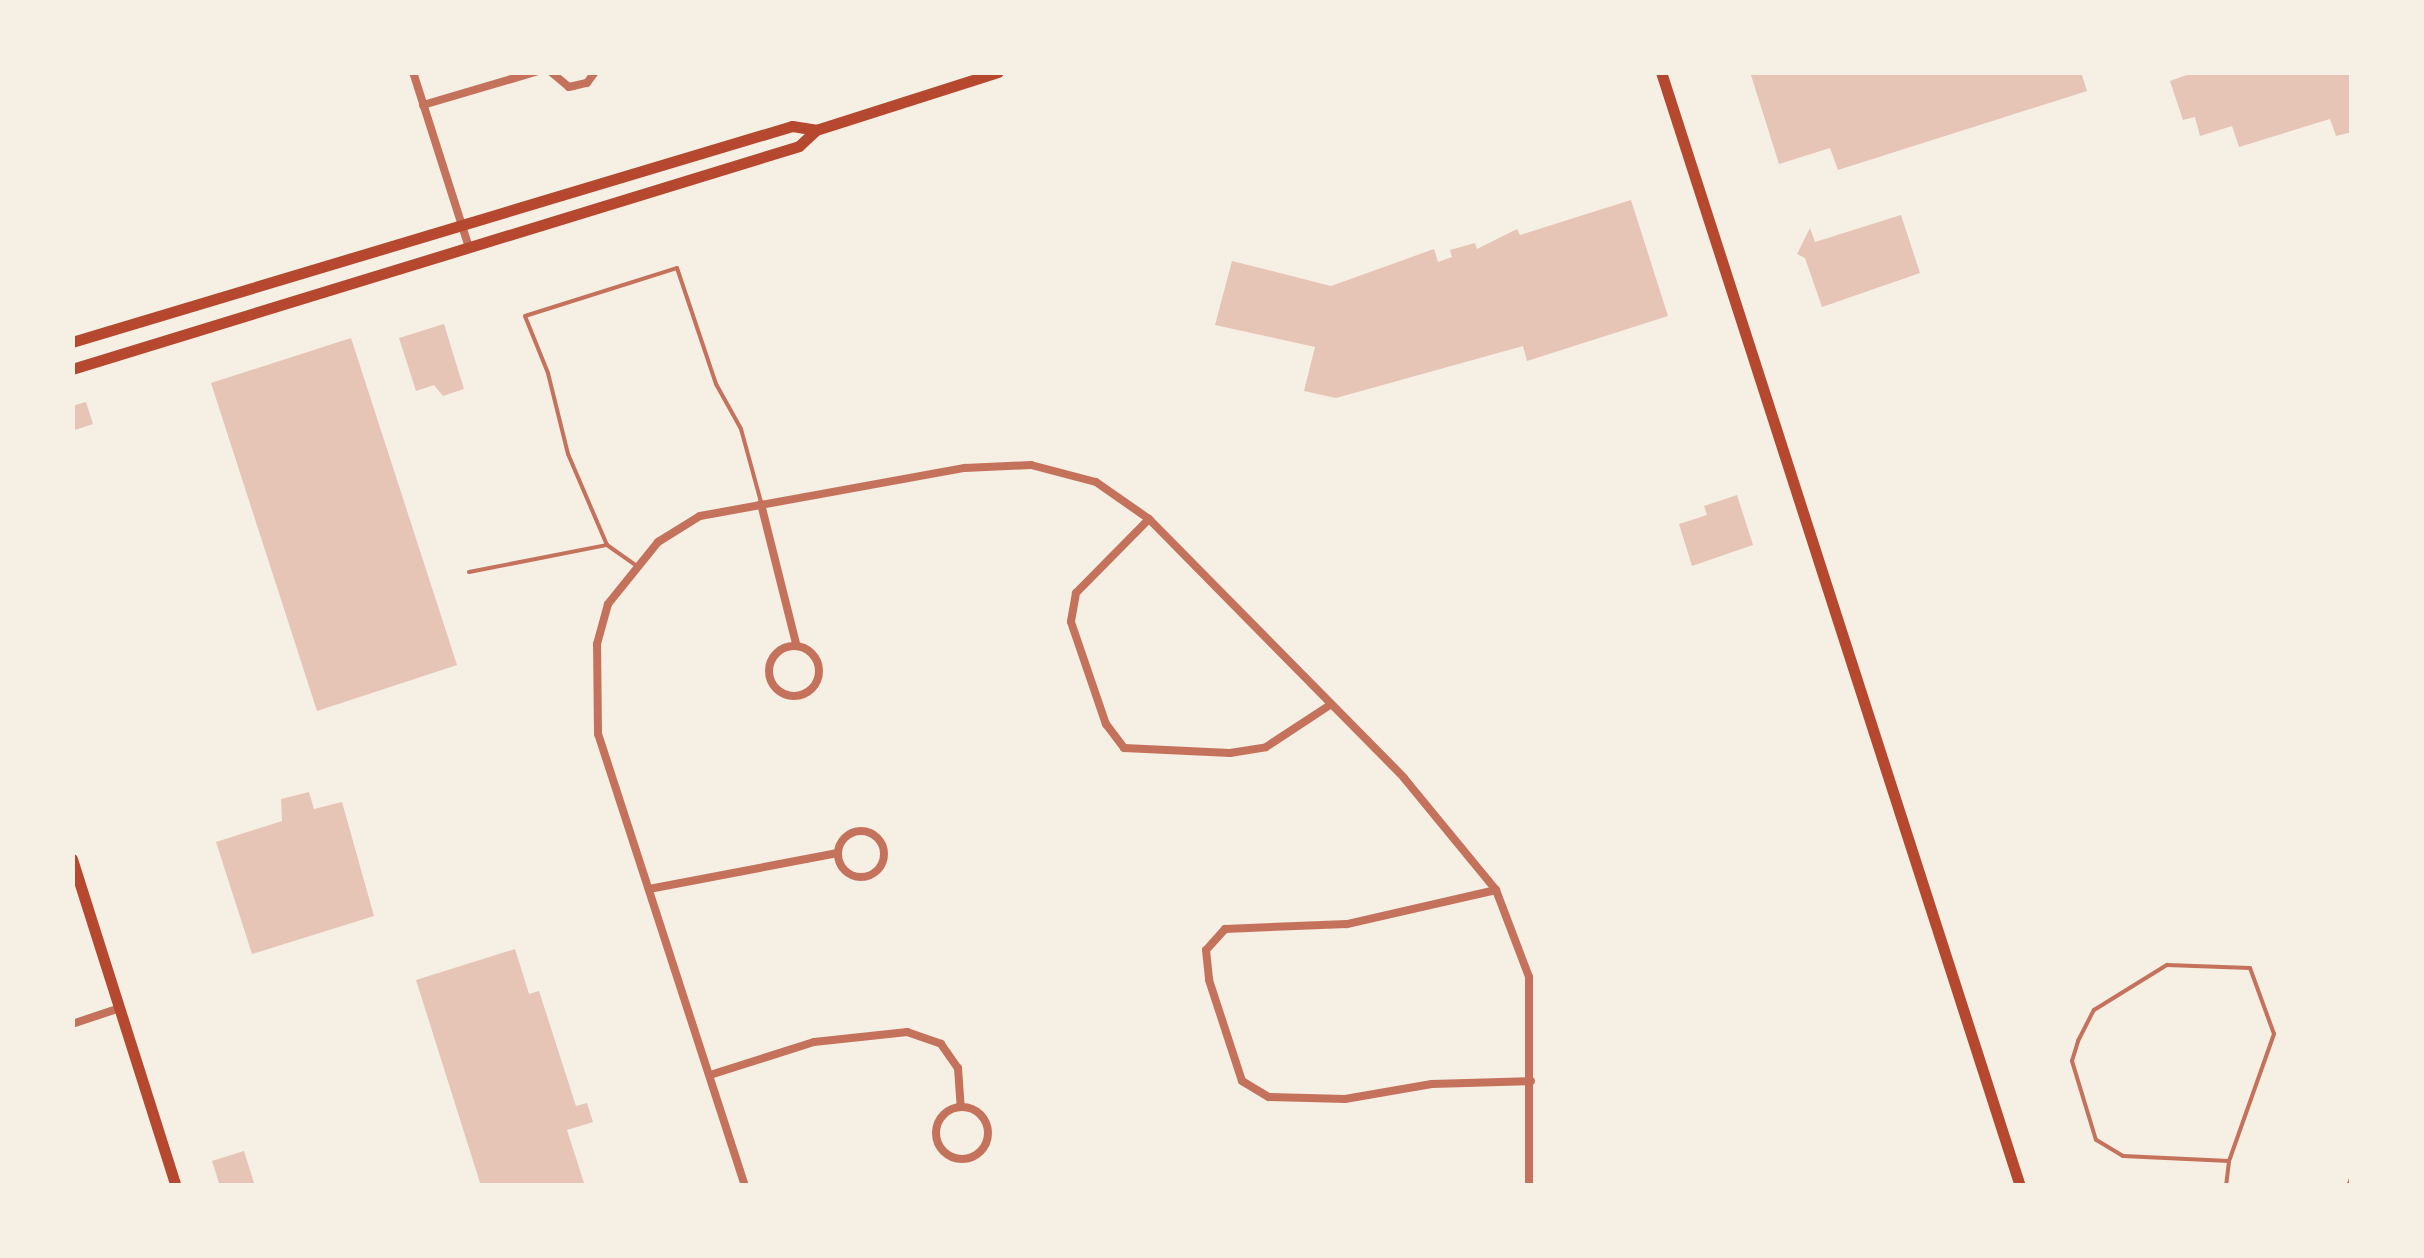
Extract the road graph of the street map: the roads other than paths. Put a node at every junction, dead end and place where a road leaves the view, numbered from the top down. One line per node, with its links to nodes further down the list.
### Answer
1 (413, 72): 7 (street)
2 (535, 72): 7 (street)
3 (552, 72): 4 (street)
4 (595, 72)
5 (998, 72): 8 (main road)
6 (1661, 72): 34 (main road)
7 (423, 105): 9 (street)
8 (816, 130): 9 (main road); 10 (main road)
9 (461, 224): 10 (street); 11 (main road)
10 (469, 248): 12 (main road)
11 (72, 342)
12 (72, 369)
13 (762, 504): 14 (street); 15 (lane); 16 (street); 18 (street)
14 (1150, 519): 19 (street); 19 (street)
15 (607, 545): 16 (lane); 17 (lane)
16 (636, 564): 22 (street)
17 (469, 572)
18 (796, 643): 18 (street)
19 (1330, 705): 23 (street)
20 (838, 854): 20 (street); 22 (street)
21 (72, 858): 24 (main road)
22 (649, 889): 26 (street)
23 (1496, 890): 27 (street); 27 (street)
24 (120, 1008): 25 (street); 31 (main road)
25 (72, 1024)
26 (710, 1075): 28 (street); 32 (street)
27 (1531, 1080): 33 (street)
28 (961, 1108): 28 (street)
29 (2228, 1162): 29 (lane); 35 (lane)
30 (2352, 1176): 36 (lane)
31 (178, 1186)
32 (745, 1186)
33 (1529, 1186)
34 (2020, 1186)
35 (2226, 1186)
36 (2348, 1186)

